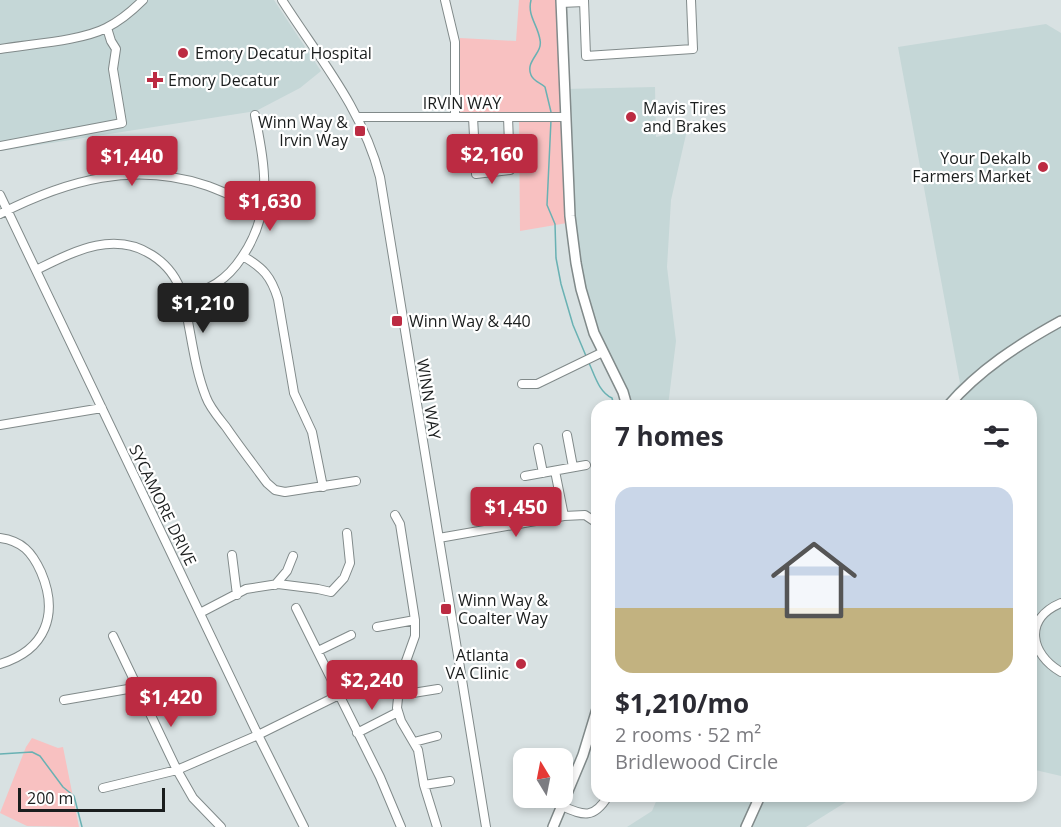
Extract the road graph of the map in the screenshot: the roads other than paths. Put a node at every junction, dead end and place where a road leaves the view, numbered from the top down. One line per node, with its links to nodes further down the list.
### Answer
1 (282, 0): 11 (street, WINN WAY)
2 (445, 0): 10 (street)
3 (691, 0): 5 (street)
4 (561, 1): 5 (street); 14 (main road)
5 (584, 1)
6 (138, 2): 7 (street)
7 (107, 28): 8 (street); 15 (street)
8 (0, 49)
9 (255, 116): 17 (street)
10 (455, 116): 11 (street, IRVIN WAY); 12 (street, IRVIN WAY)
11 (358, 117): 43 (street, WINN WAY)
12 (473, 117): 13 (street, IRVIN WAY); 13 (street)
13 (508, 117): 14 (street, IRVIN WAY)
14 (565, 117): 23 (main road)
15 (0, 146)
16 (0, 195): 18 (street, SYCAMORE DRIVE)
17 (264, 210): 18 (street); 19 (street)
18 (4, 212): 20 (street, SYCAMORE DRIVE)
19 (243, 256): 21 (street); 37 (street)
20 (36, 270): 21 (street); 27 (street, SYCAMORE DRIVE)
21 (182, 296): 37 (street)
22 (1061, 321): 26 (main road)
23 (603, 352): 24 (street); 25 (main road)
24 (522, 384)
25 (625, 400)
26 (954, 400)
27 (102, 408): 28 (street); 50 (street, SYCAMORE DRIVE)
28 (0, 425)
29 (567, 435): 32 (street)
30 (538, 448): 34 (street)
31 (586, 465): 32 (street)
32 (573, 468): 33 (street)
33 (555, 471): 34 (street); 39 (street)
34 (543, 473): 35 (street)
35 (525, 476)
36 (356, 481): 37 (street)
37 (323, 487)
38 (395, 515): 51 (street)
39 (564, 516): 40 (street); 43 (street)
40 (591, 519)
41 (347, 533): 46 (street)
42 (0, 538): 58 (street)
43 (439, 538): 84 (street, WINN WAY)
44 (232, 555): 47 (street)
45 (293, 556): 46 (street)
46 (275, 585): 47 (street)
47 (237, 594): 50 (street)
48 (1061, 603): 52 (street)
49 (296, 608): 57 (street)
50 (200, 613): 68 (street, SYCAMORE DRIVE)
51 (415, 620): 53 (street); 62 (street)
52 (1037, 624)
53 (377, 627)
54 (351, 635): 57 (street)
55 (113, 636): 60 (street)
56 (1037, 644): 59 (street)
57 (318, 651): 63 (street)
58 (0, 664)
59 (1061, 672)
60 (136, 685): 64 (street); 71 (street)
61 (438, 689): 62 (street)
62 (397, 692): 65 (street)
63 (339, 695): 67 (street); 68 (street)
64 (64, 700)
65 (398, 712): 67 (street); 70 (street)
66 (591, 730): 72 (main road)
67 (357, 733): 82 (street)
68 (258, 735): 71 (street); 81 (street, SYCAMORE DRIVE)
69 (436, 736): 70 (street)
70 (414, 742): 74 (street)
71 (177, 770): 75 (street); 80 (street)
72 (573, 780)
73 (450, 781): 74 (street)
74 (424, 785): 83 (street)
75 (103, 788)
76 (604, 802): 79 (street)
77 (757, 802): 86 (main road)
78 (561, 808): 85 (main road)
79 (566, 808)
80 (221, 827)
81 (304, 827)
82 (401, 827)
83 (437, 827)
84 (486, 827)
85 (553, 827)
86 (746, 827)

